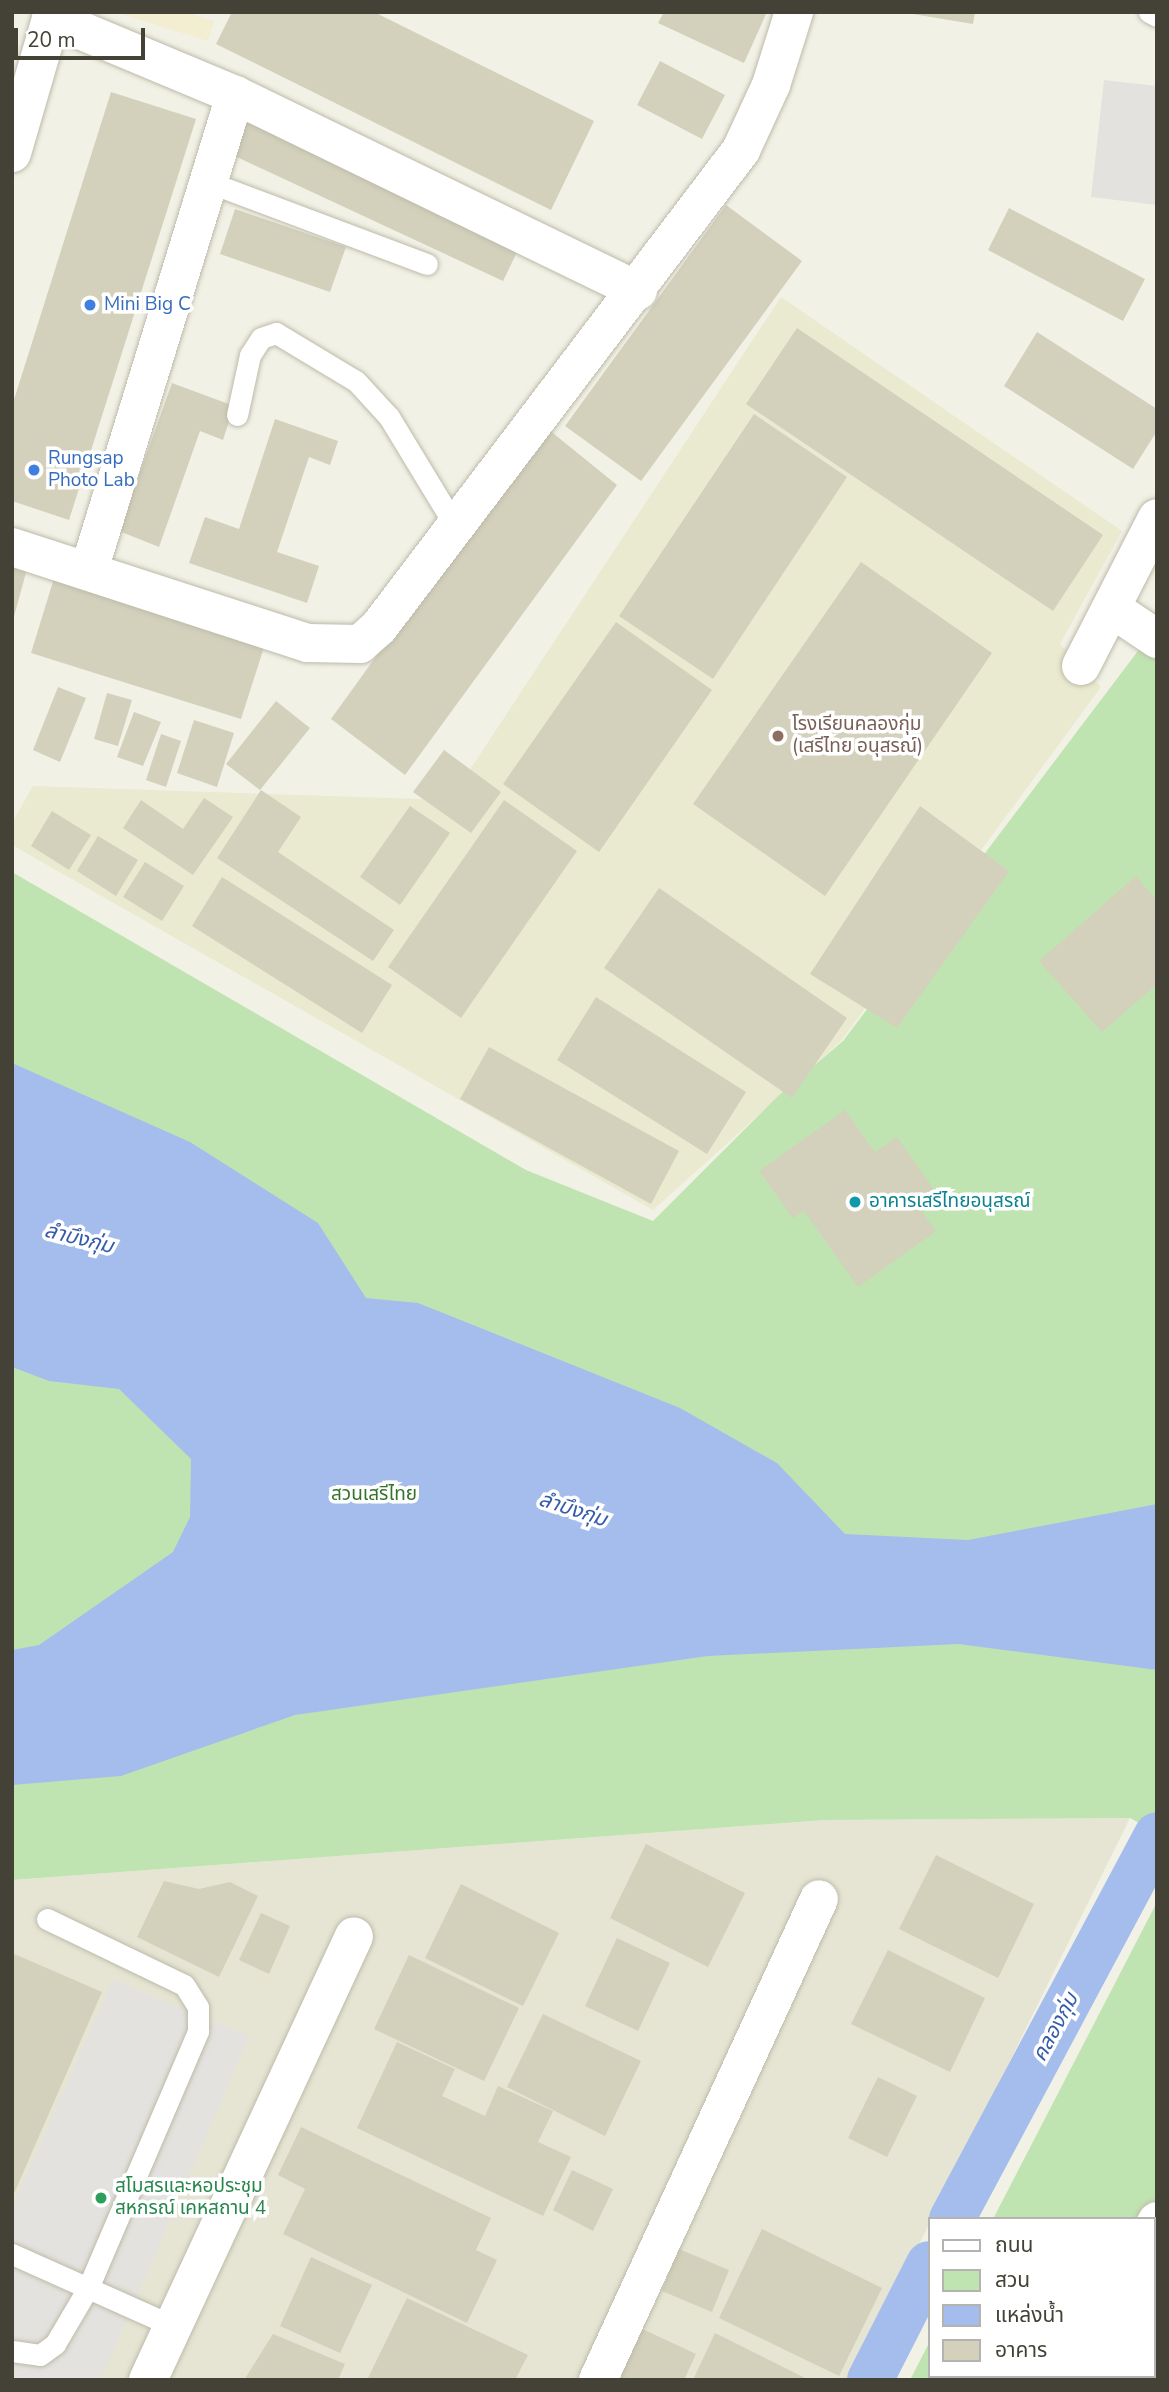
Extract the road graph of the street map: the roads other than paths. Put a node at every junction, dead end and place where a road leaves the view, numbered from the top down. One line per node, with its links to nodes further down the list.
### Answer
1 (794, 12): 9 (street)
2 (1149, 12): 4 (lane)
3 (52, 15): 5 (street); 6 (street)
4 (1157, 16)
5 (235, 95): 7 (street); 9 (street)
6 (12, 153)
7 (206, 181): 8 (lane); 14 (street)
8 (427, 264)
9 (638, 290): 12 (street)
10 (237, 415): 12 (lane)
11 (1157, 517): 15 (street)
12 (456, 527): 14 (street)
13 (12, 547): 14 (street)
14 (90, 568)
15 (1114, 610): 16 (street); 17 (street)
16 (1157, 639)
17 (1081, 666)
18 (819, 1899): 26 (street)
19 (47, 1919): 22 (lane)
20 (354, 1936): 23 (street)
21 (12, 2254): 22 (lane)
22 (88, 2288): 23 (lane); 24 (lane)
23 (173, 2326): 25 (street)
24 (12, 2351)
25 (148, 2380)
26 (598, 2380)

